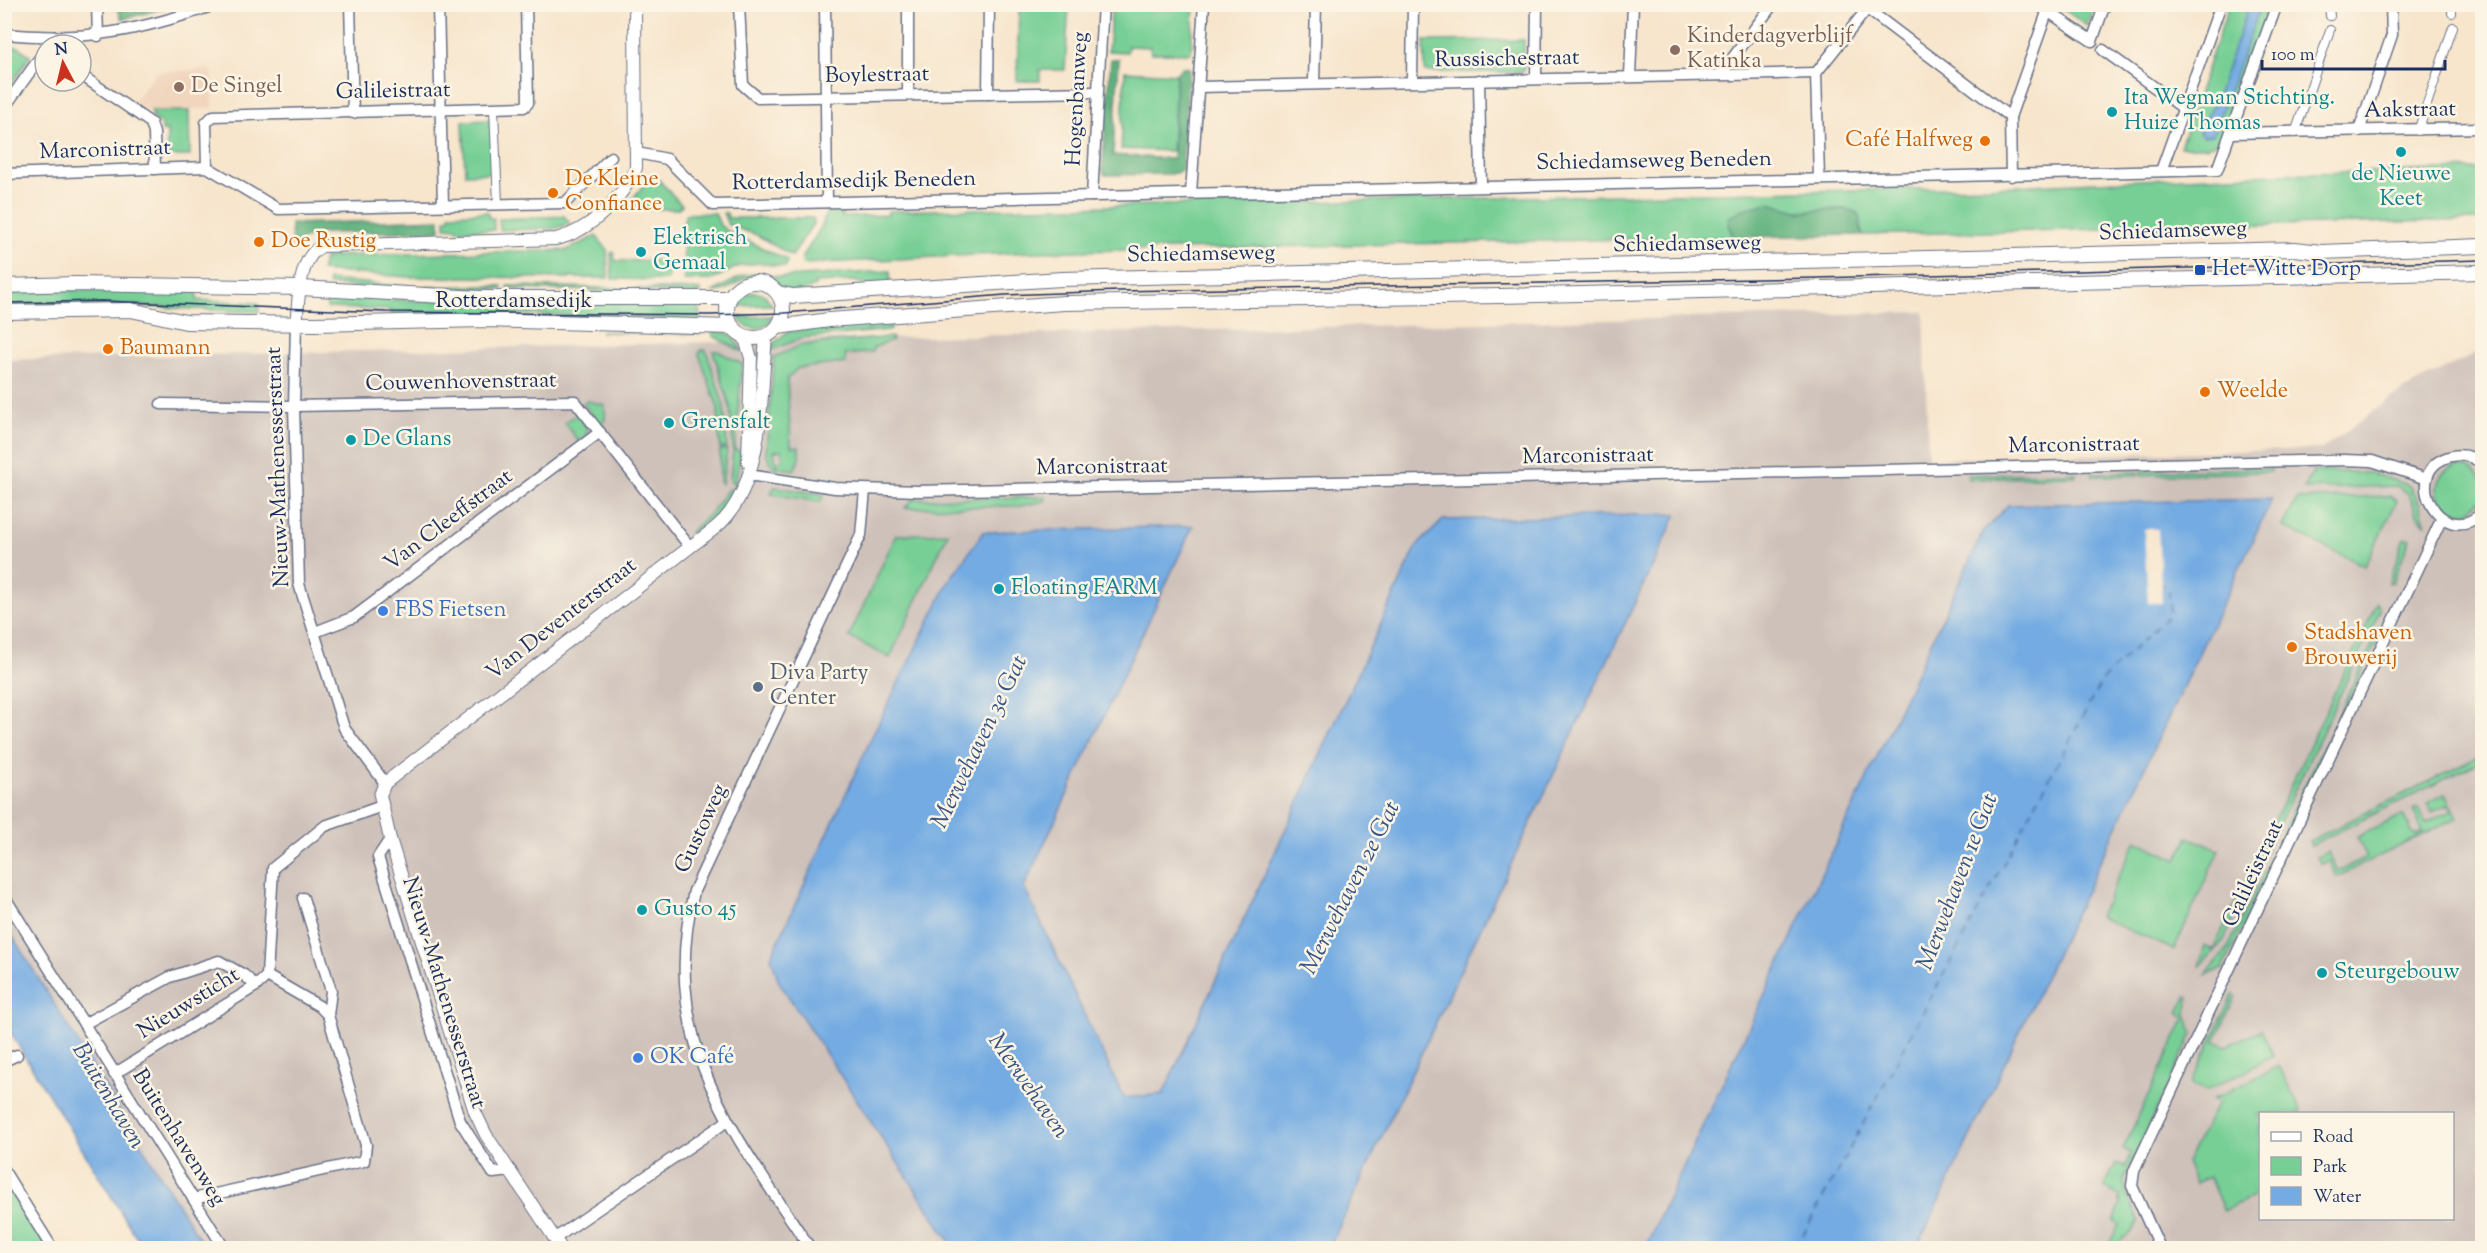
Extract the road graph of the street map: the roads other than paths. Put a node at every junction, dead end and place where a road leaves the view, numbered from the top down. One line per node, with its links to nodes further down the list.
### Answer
1 (97, 4): 31 (street)
2 (217, 4): 31 (street)
3 (350, 4): 53 (street)
4 (438, 4): 52 (street)
5 (526, 4): 51 (street, Galileistraat)
6 (635, 4): 60 (street)
7 (739, 4): 48 (street, Boylestraat)
8 (825, 4): 48 (street)
9 (908, 4): 47 (street)
10 (989, 4): 46 (street)
11 (1102, 4): 45 (street, Hogenbanweg)
12 (1204, 4): 44 (street)
13 (1316, 4): 43 (street)
14 (1413, 4): 41 (street)
15 (1537, 4): 39 (street)
16 (1633, 4): 38 (street)
17 (1773, 4): 37 (street)
18 (2037, 4): 26 (street)
19 (2105, 4): 26 (street)
20 (2221, 4): 50 (street)
21 (2277, 4): 58 (street)
22 (2290, 4): 27 (street)
23 (2358, 4): 27 (street)
24 (2391, 4): 56 (street)
25 (1864, 7): 36 (street); 54 (street)
26 (2048, 8): 54 (street)
27 (2330, 11)
28 (2453, 27): 57 (street)
29 (2330, 30): 59 (street)
30 (4, 34): 32 (street)
31 (98, 36): 33 (street)
32 (33, 37)
33 (93, 37)
34 (2103, 50): 50 (street)
35 (33, 67): 49 (street)
36 (1816, 73): 37 (street, Russischestraat); 67 (street)
37 (1720, 75): 38 (street, Russischestraat)
38 (1630, 76): 39 (street, Russischestraat)
39 (1536, 78): 40 (street, Russischestraat)
40 (1479, 80): 41 (street, Russischestraat); 68 (street)
41 (1412, 81): 43 (street, Russischestraat)
42 (93, 83): 63 (street)
43 (1314, 83): 44 (street, Russischestraat)
44 (1198, 87): 69 (street)
45 (1097, 92): 46 (street, Boylestraat); 70 (street, Hogenbanweg)
46 (988, 93): 47 (street, Boylestraat)
47 (908, 95): 48 (street, Boylestraat)
48 (826, 97): 71 (street)
49 (4, 108)
50 (2183, 108): 64 (street)
51 (494, 109): 52 (street, Galileistraat); 72 (street)
52 (441, 111): 53 (street, Galileistraat); 73 (street)
53 (353, 113): 62 (street, Galileistraat)
54 (2010, 117): 66 (street)
55 (2482, 128): 57 (street, Aakstraat)
56 (2359, 131): 57 (street, Aakstraat); 59 (street, Aakstraat)
57 (2418, 131)
58 (2230, 133): 59 (street, Aakstraat); 64 (street, Schiedamseweg Beneden)
59 (2295, 133)
60 (637, 153): 71 (street, Rotterdamsedijk Beneden); 77 (street)
61 (611, 157): 72 (street)
62 (207, 167): 63 (street, Marconistraat); 73 (street)
63 (155, 169): 65 (street, Marconistraat)
64 (2161, 171): 66 (street, Schiedamseweg Beneden)
65 (4, 174)
66 (2011, 176): 67 (street, Schiedamseweg Beneden)
67 (1819, 178): 68 (street, Schiedamseweg Beneden)
68 (1481, 185): 69 (street, Schiedamseweg Beneden)
69 (1191, 193): 70 (street, Schiedamseweg Beneden)
70 (1092, 196): 71 (street, Rotterdamsedijk Beneden)
71 (826, 202)
72 (498, 204): 73 (street)
73 (443, 205)
74 (2482, 246): 78 (main road, Schiedamseweg)
75 (2482, 272): 83 (main road, Schiedamseweg)
76 (4, 286): 77 (main road, Rotterdamsedijk)
77 (301, 288): 79 (main road, Rotterdamsedijk); 81 (street)
78 (778, 293): 79 (main road); 83 (main road)
79 (729, 298): 82 (main road)
80 (4, 312): 81 (main road, Rotterdamsedijk)
81 (296, 324): 82 (main road, Rotterdamsedijk); 87 (street, Nieuw-Mathenesserstraat)
82 (732, 327): 84 (main road)
83 (778, 327): 85 (main road)
84 (744, 336): 85 (main road); 90 (street, Van Deventerstraat)
85 (766, 337): 90 (street, Van Deventerstraat)
86 (161, 404): 87 (street, Couwenhovenstraat)
87 (294, 406): 88 (street, Couwenhovenstraat); 96 (street, Nieuw-Mathenesserstraat)
88 (600, 432): 95 (street, Couwenhovenstraat); 96 (street, Van Cleeffstraat)
89 (2482, 464): 91 (street)
90 (748, 475): 92 (street, Marconistraat); 95 (street, Van Deventerstraat)
91 (2427, 479): 92 (street, Marconistraat); 94 (street)
92 (865, 490): 108 (street, Gustoweg)
93 (2482, 513): 94 (street)
94 (2442, 518): 115 (street, Galileïstraat)
95 (690, 547): 97 (street, Van Deventerstraat)
96 (315, 632): 97 (street, Nieuw-Mathenesserstraat)
97 (385, 783): 98 (street, Nieuw-Mathenesserstraat)
98 (382, 806): 101 (street, Nieuwsticht); 111 (street, Nieuw-Mathenesserstraat)
99 (4, 896): 104 (street, Buitenhavenweg)
100 (303, 898): 103 (street)
101 (267, 976): 102 (street, Nieuwsticht); 103 (street)
102 (256, 986): 104 (street); 107 (street, Nieuwsticht)
103 (327, 1015): 110 (street)
104 (84, 1024): 107 (street, Buitenhavenweg)
105 (17, 1055): 106 (street)
106 (4, 1061)
107 (114, 1074): 110 (street, Buitenhavenweg)
108 (726, 1122): 111 (street); 114 (street, Gustoweg)
109 (4, 1171): 112 (street)
110 (193, 1199): 113 (street, Buitenhavenweg)
111 (558, 1244)
112 (52, 1248)
113 (224, 1248)
114 (810, 1248)
115 (2160, 1248)

